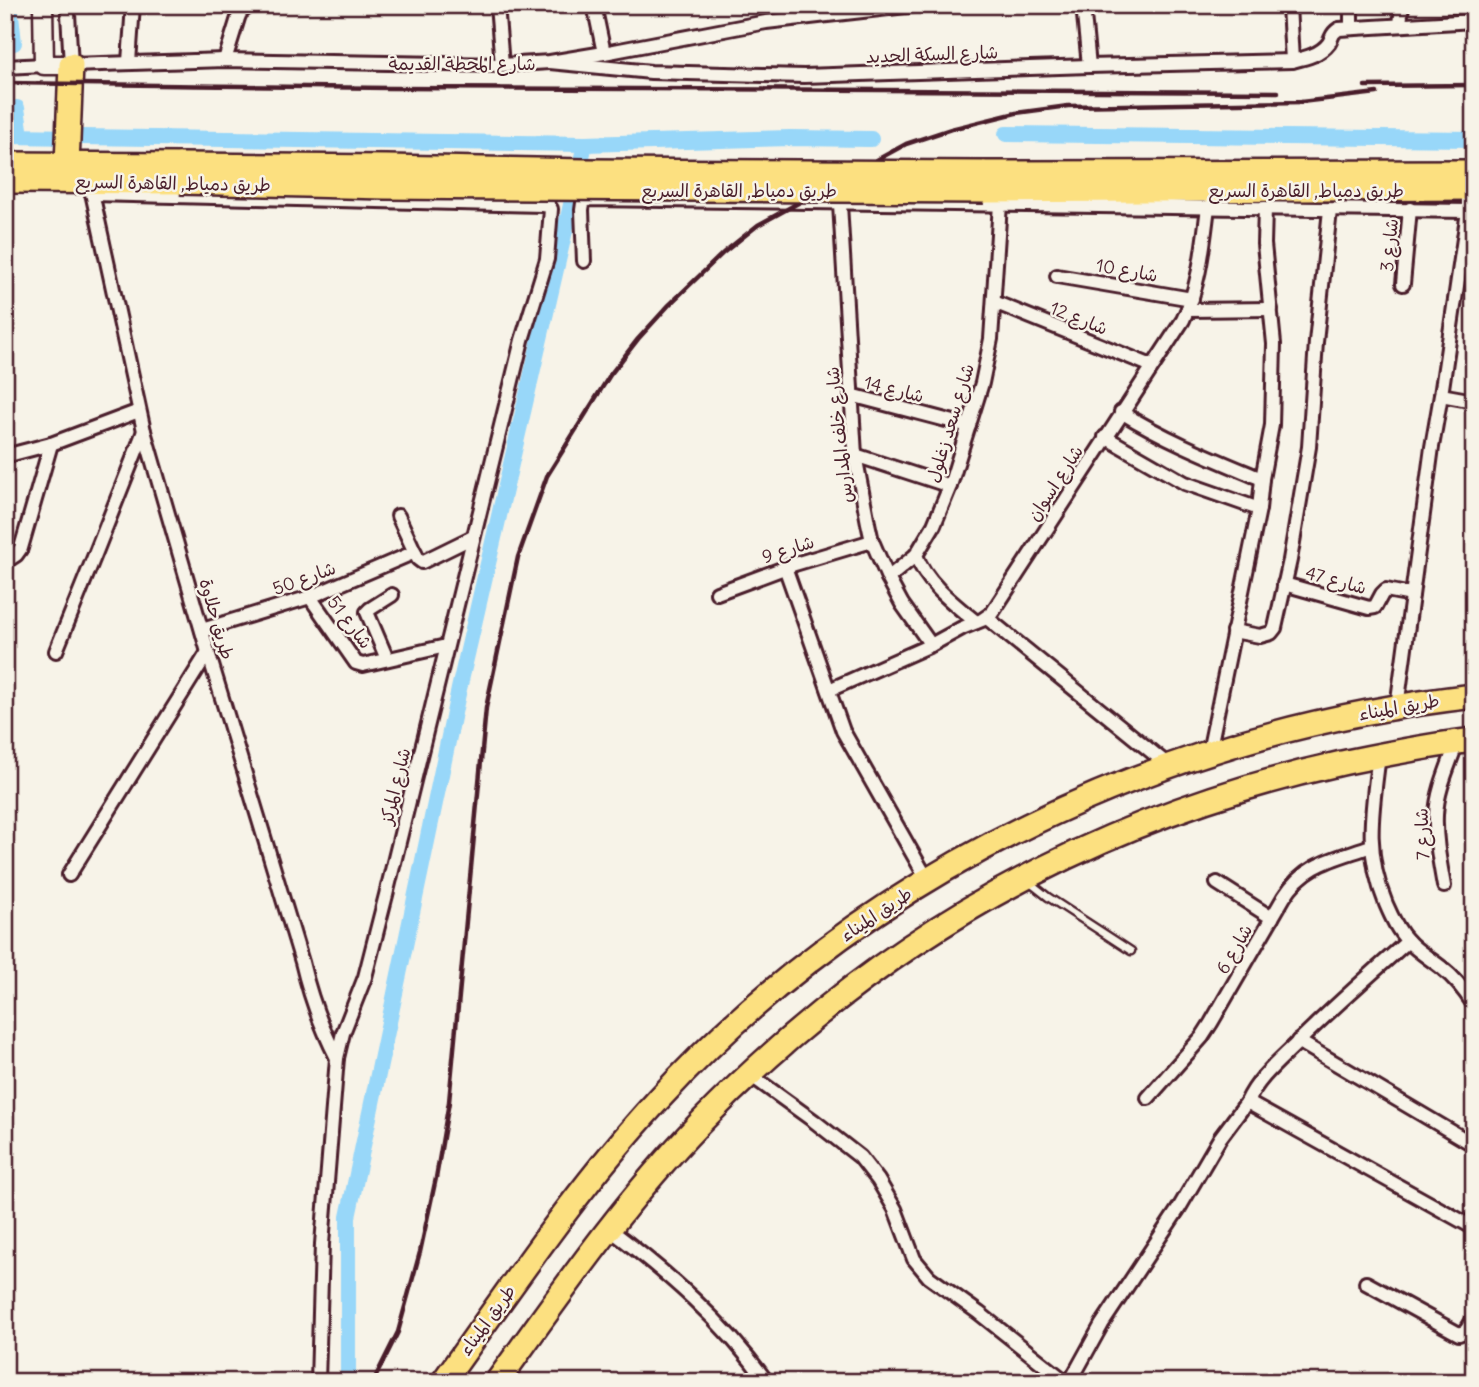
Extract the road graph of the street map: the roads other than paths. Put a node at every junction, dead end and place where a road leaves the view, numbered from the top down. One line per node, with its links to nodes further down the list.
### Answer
1 (43, 5): 22 (main road)
2 (133, 5): 20 (street)
3 (497, 5): 24 (street)
4 (594, 5): 17 (street)
5 (915, 5): 11 (street, شارع المحطة القديمة)
6 (1083, 5): 25 (street)
7 (1289, 5): 19 (street)
8 (1351, 5): 16 (street)
9 (1402, 5): 15 (street)
10 (245, 6): 18 (street)
11 (885, 7): 12 (street, شارع المحطة القديمة)
12 (842, 9): 17 (street, شارع المحطة القديمة)
13 (68, 14): 23 (street)
14 (1474, 21): 15 (street)
15 (1399, 25): 16 (street)
16 (1351, 27): 19 (street, شارع السكة الحديد)
17 (604, 53): 21 (street, شارع المحطة القديمة)
18 (225, 61): 20 (street, شارع المحطة القديمة); 24 (street, شارع المحطة القديمة)
19 (1292, 61): 25 (street, شارع السكة الحديد)
20 (129, 62): 23 (street, شارع المحطة القديمة)
21 (550, 62): 24 (street, شارع المحطة القديمة); 25 (street, شارع السكة الحديد)
22 (44, 65): 23 (main road, شارع المحطة القديمة); 26 (street, شارع المحطة القديمة)
23 (71, 65): 27 (highway)
24 (502, 65)
25 (1089, 65)
26 (5, 67)
27 (68, 155): 28 (highway, طريق دمياط, القاهرة السريع); 29 (highway, طريق دمياط, القاهرة السريع)
28 (5, 163)
29 (180, 173): 31 (highway, طريق دمياط, القاهرة السريع); 32 (highway, طريق دمياط, القاهرة السريع, bridge)
30 (5, 181): 31 (highway, طريق دمياط, القاهرة السريع)
31 (91, 188): 49 (street, طريق حلاوة); 61 (street, شارع المركز)
32 (989, 189): 33 (highway, طريق دمياط, القاهرة السريع); 34 (street); 35 (street); 42 (street, شارع سعد زغلول)
33 (1471, 190): 37 (street); 46 (street)
34 (840, 204): 39 (street); 47 (street, شارع خلف المدارس)
35 (1208, 206): 36 (street); 43 (street, شارع اسوان)
36 (1265, 208): 38 (street); 44 (street)
37 (1410, 209): 38 (street); 41 (street, شارع 3)
38 (1330, 210): 68 (street)
39 (584, 261)
40 (1057, 276): 43 (street, شارع 10)
41 (1403, 284)
42 (993, 302): 45 (street, شارع 12); 51 (street, شارع سعد زغلول)
43 (1190, 304): 44 (street, شارع 10); 45 (street, شارع اسوان)
44 (1271, 309): 57 (street)
45 (1152, 366): 50 (street, شارع اسوان)
46 (1441, 395): 48 (street); 71 (street)
47 (851, 396): 51 (street, شارع 14); 55 (street, شارع خلف المدارس)
48 (1474, 401)
49 (139, 411): 52 (street, طريق حلاوة); 54 (street)
50 (1121, 412): 53 (street, شارع اسوان); 57 (street)
51 (969, 426): 58 (street, شارع سعد زغلول)
52 (144, 431): 74 (street, طريق حلاوة); 78 (street)
53 (1105, 437): 59 (street); 73 (street, شارع اسوان)
54 (51, 444): 56 (street); 65 (street)
55 (855, 455): 58 (street); 62 (street, شارع خلف المدارس)
56 (5, 456)
57 (1262, 479): 59 (street)
58 (950, 486): 64 (street, شارع سعد زغلول)
59 (1259, 509): 75 (street)
60 (398, 516): 63 (street)
61 (473, 537): 63 (street); 77 (street, شارع المركز)
62 (872, 541): 66 (street, شارع 9); 67 (street, شارع خلف المدارس)
63 (415, 552): 72 (street, شارع 50)
64 (916, 555): 67 (street, شارع سعد زغلول); 73 (street)
65 (5, 562)
66 (785, 568): 69 (street, شارع 9); 81 (street)
67 (888, 579): 76 (street, شارع خلف المدارس)
68 (1284, 584): 71 (street, شارع 47); 75 (street)
69 (717, 593)
70 (392, 595): 80 (street)
71 (1412, 595): 83 (street)
72 (310, 597): 74 (street, شارع 50); 80 (street, شارع 51)
73 (981, 620): 76 (street, شارع اسوان); 87 (street)
74 (202, 631): 79 (street, طريق حلاوة)
75 (1233, 631): 85 (street)
76 (931, 645): 81 (street, شارع اسوان)
77 (446, 646): 80 (street, شارع 51); 99 (street, شارع المركز)
78 (56, 650)
79 (208, 652): 89 (street); 99 (street, طريق حلاوة)
80 (387, 659)
81 (829, 690): 91 (street)
82 (1474, 696): 83 (highway, طريق الميناء)
83 (1397, 707): 85 (highway, طريق الميناء)
84 (1465, 741): 86 (highway); 93 (street, شارع 7)
85 (1209, 752): 87 (highway, طريق الميناء)
86 (1379, 755): 88 (street); 90 (highway)
87 (1168, 765): 91 (highway, طريق الميناء)
88 (1371, 846): 94 (street, شارع 6); 95 (street)
89 (69, 875)
90 (1025, 878): 96 (lane); 100 (highway)
91 (927, 879): 109 (highway, طريق الميناء)
92 (1217, 883): 94 (street)
93 (1444, 886)
94 (1272, 918): 101 (street, شارع 6)
95 (1408, 942): 97 (street); 98 (street)
96 (1132, 951)
97 (1474, 1005)
98 (1298, 1041): 102 (street); 103 (street)
99 (337, 1059): 108 (street, شارع المركز)
100 (749, 1074): 104 (highway); 112 (street)
101 (1147, 1098)
102 (1247, 1101): 105 (street); 112 (street)
103 (1474, 1145)
104 (608, 1228): 110 (highway); 111 (street)
105 (1474, 1228)
106 (1366, 1283): 107 (street)
107 (1474, 1318)
108 (318, 1382)
109 (443, 1382)
110 (497, 1382)
111 (767, 1382)
112 (1068, 1382)

